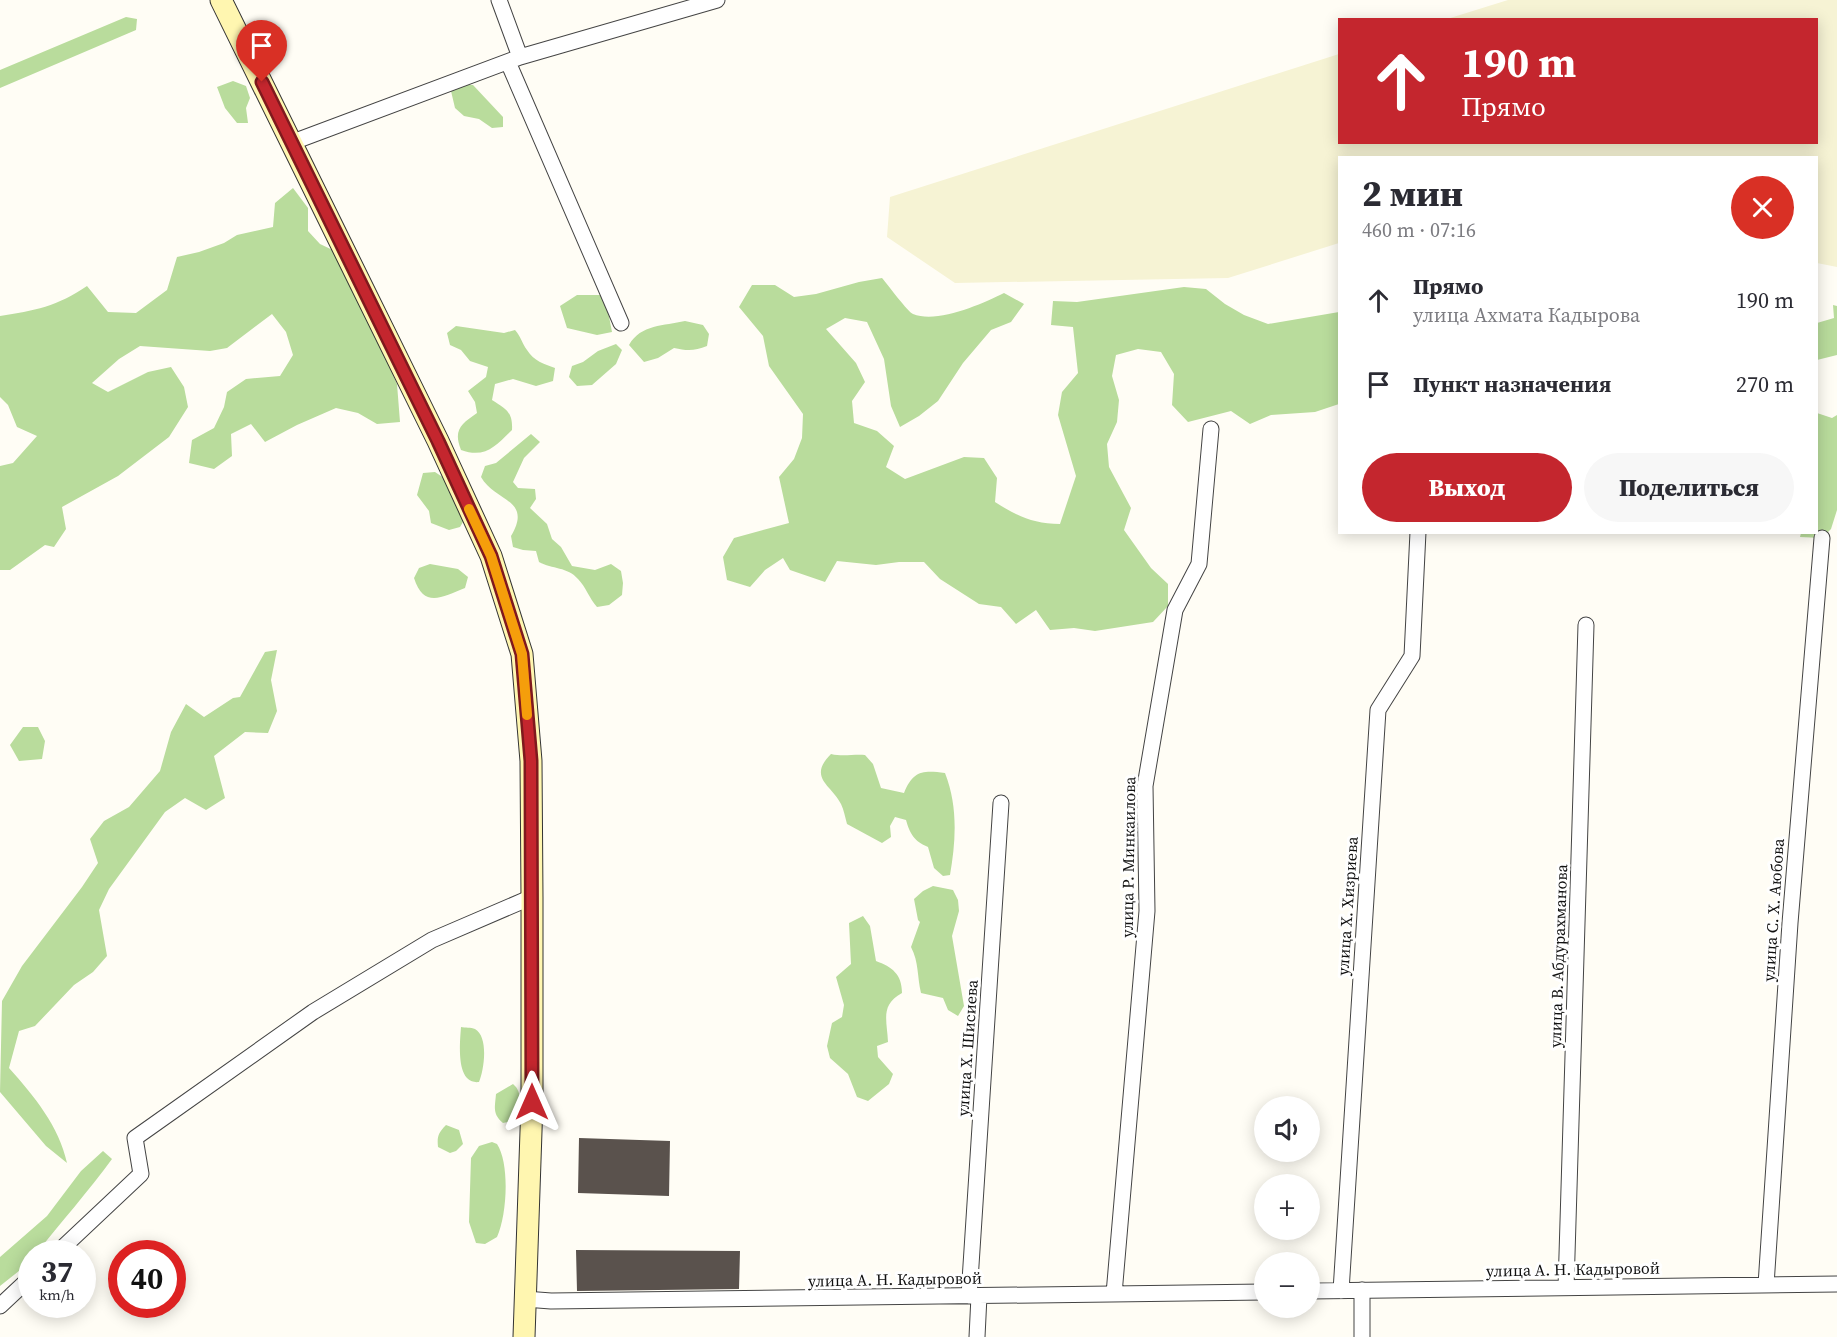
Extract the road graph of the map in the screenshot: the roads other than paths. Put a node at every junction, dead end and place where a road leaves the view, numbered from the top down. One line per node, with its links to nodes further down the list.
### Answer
1 (221, 0): 5 (street)
2 (499, 0): 4 (street)
3 (717, 0): 4 (street)
4 (514, 59): 5 (street); 6 (street)
5 (292, 142): 12 (street)
6 (621, 323)
7 (1211, 429): 22 (street, улица Р. Минкаилова)
8 (1418, 534): 20 (street, улица Х. Хизриева)
9 (1822, 538): 15 (street, улица С. Х. Аюбова)
10 (1586, 626): 16 (street, улица В. Абдурахманова)
11 (1001, 803): 23 (street, улица Х. Шисиева)
12 (532, 897): 13 (street); 24 (street)
13 (71, 1240)
14 (1837, 1284): 15 (street, улица А. Н. Кадыровой)
15 (1766, 1285): 16 (street, улица А. Н. Кадыровой)
16 (1566, 1288): 18 (street, улица А. Н. Кадыровой)
17 (18, 1289): 25 (street)
18 (1362, 1290): 20 (street, улица А. Н. Кадыровой); 28 (street)
19 (1320, 1291): 20 (street, улица А. Н. Кадыровой)
20 (1341, 1291)
21 (1254, 1292): 22 (street, улица А. Н. Кадыровой)
22 (1114, 1294): 23 (street, улица А. Н. Кадыровой)
23 (974, 1296): 24 (street, улица А. Н. Кадыровой); 27 (street, улица Х. Шисиева)
24 (525, 1299): 26 (street)
25 (0, 1306)
26 (524, 1337)
27 (977, 1337)
28 (1362, 1337)

